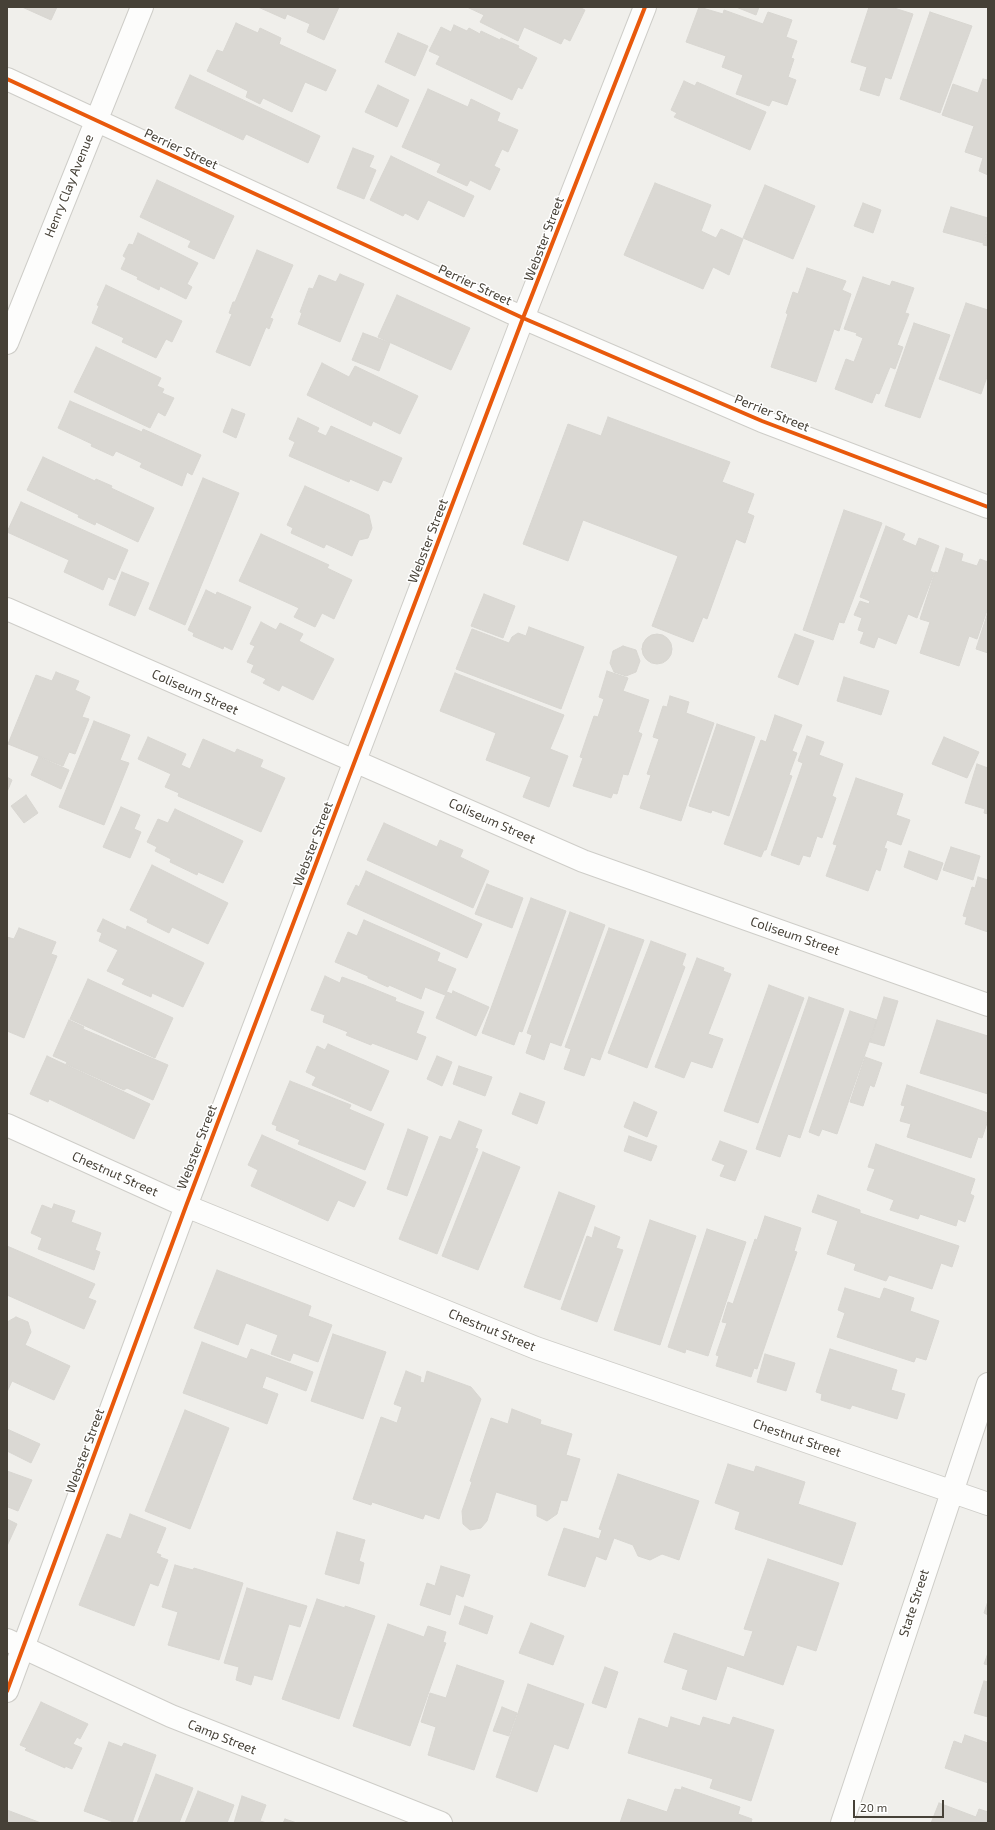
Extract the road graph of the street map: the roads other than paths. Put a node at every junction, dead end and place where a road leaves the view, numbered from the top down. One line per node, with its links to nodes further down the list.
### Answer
1 (142, 7): 4 (street, Henry Clay Avenue)
2 (645, 7): 5 (street, Webster Street)
3 (7, 78): 4 (street, Perrier Street)
4 (96, 120): 5 (street, Perrier Street); 6 (street, Henry Clay Avenue)
5 (523, 318): 7 (street, Perrier Street); 9 (street, Webster Street)
6 (7, 343)
7 (988, 507)
8 (7, 609): 9 (street, Coliseum Street)
9 (355, 762): 10 (street, Coliseum Street); 12 (street, Webster Street)
10 (988, 1005)
11 (7, 1125): 12 (street, Chestnut Street)
12 (186, 1206): 14 (street, Chestnut Street); 16 (street, Webster Street)
13 (988, 1384): 14 (street, State Street)
14 (951, 1492): 15 (street, Chestnut Street); 19 (street, State Street)
15 (988, 1504)
16 (16, 1644): 17 (street, Webster Street); 18 (street, Camp Street)
17 (7, 1691)
18 (441, 1823)
19 (842, 1823)

